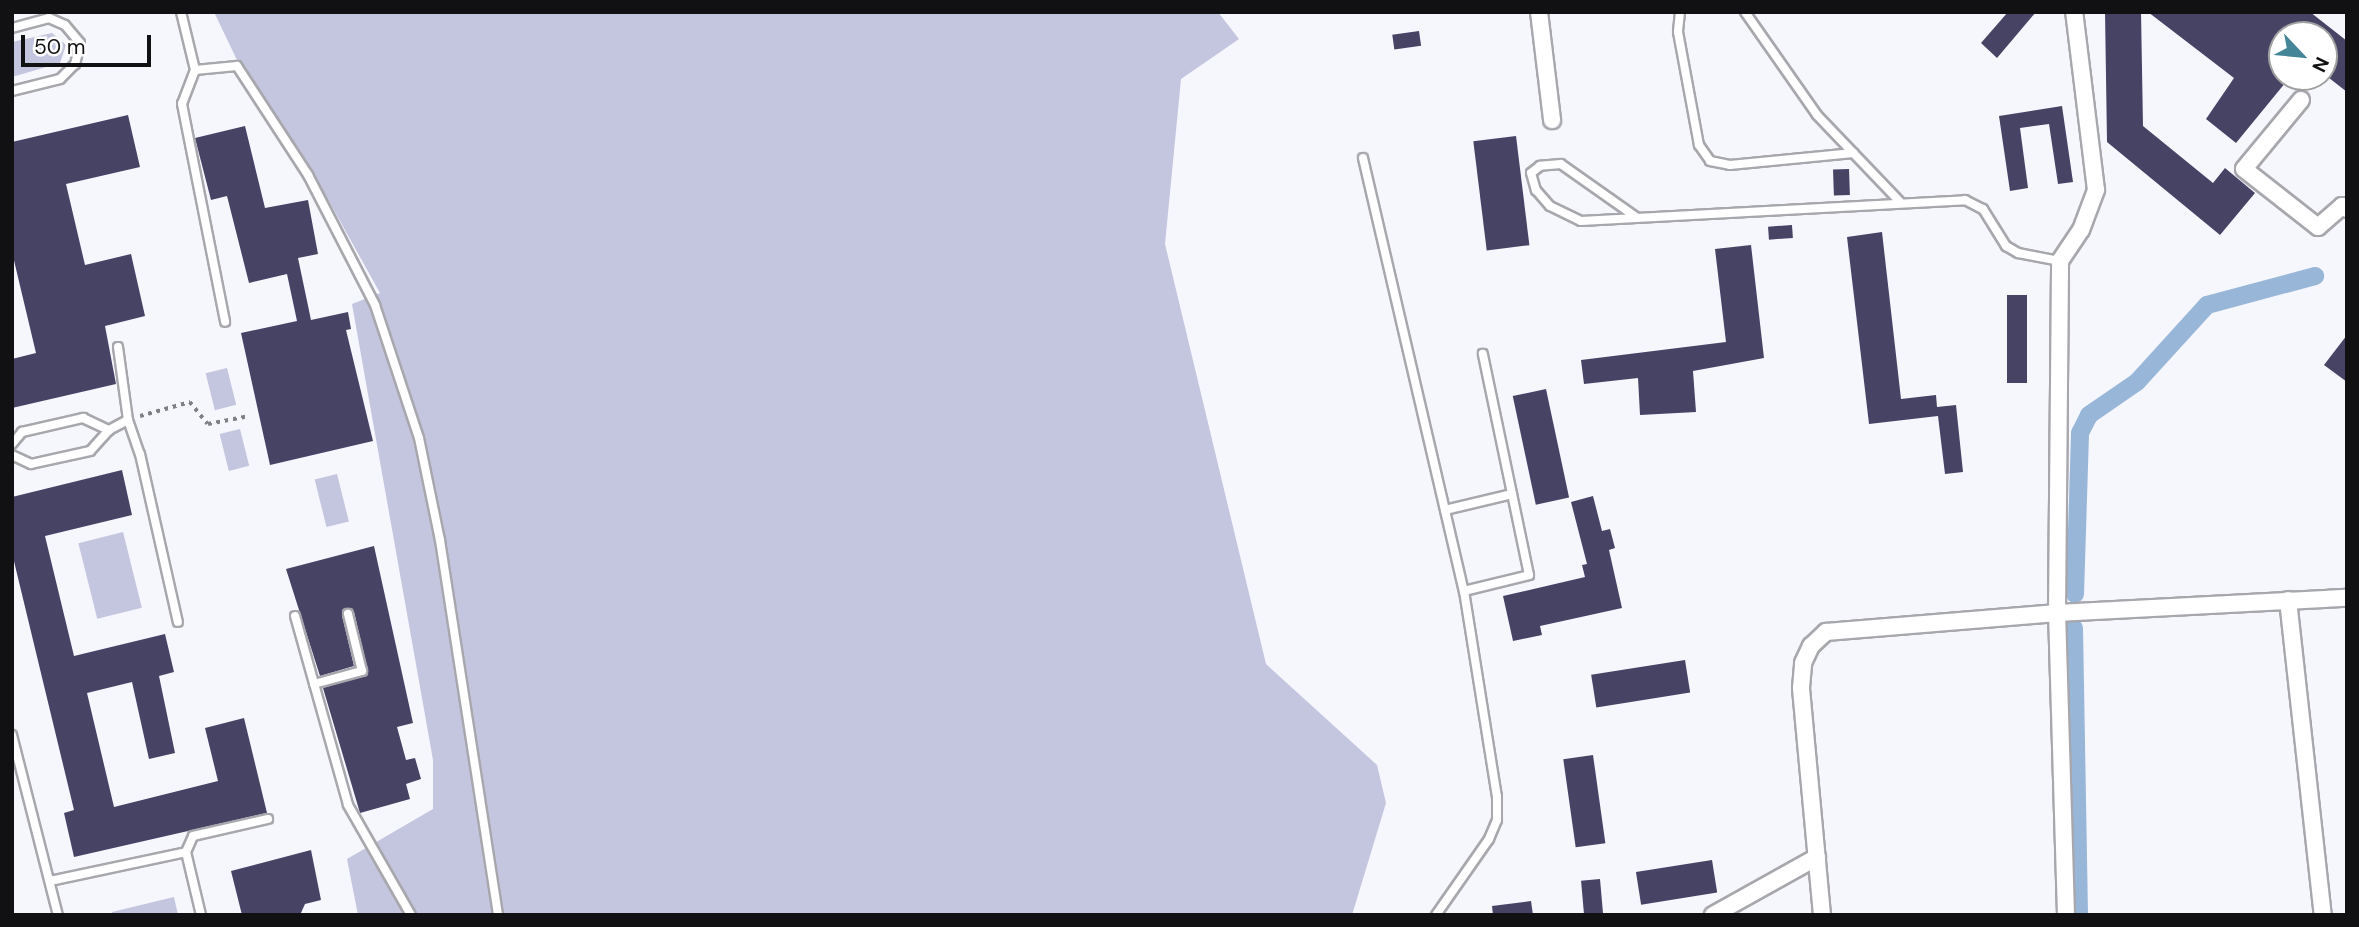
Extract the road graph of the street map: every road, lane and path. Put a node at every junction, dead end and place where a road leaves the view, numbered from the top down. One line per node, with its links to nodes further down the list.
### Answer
1 (181, 12): 7 (lane)
2 (1539, 12): 10 (street)
3 (1680, 12): 11 (lane)
4 (1745, 12): 11 (lane)
5 (2074, 12): 16 (street)
6 (12, 28): 8 (lane)
7 (195, 70): 17 (lane); 43 (lane)
8 (12, 91)
9 (2301, 100): 14 (street)
10 (1552, 120)
11 (1853, 153): 13 (lane)
12 (1363, 158): 26 (lane)
13 (1900, 202): 15 (lane); 16 (lane)
14 (2347, 209)
15 (1636, 217): 15 (lane)
16 (2060, 261): 30 (street)
17 (225, 322)
18 (118, 347): 21 (lane)
19 (1483, 354): 25 (lane)
20 (249, 416): 21 (path)
21 (128, 420): 22 (lane); 33 (lane)
22 (109, 430): 23 (lane); 24 (lane)
23 (12, 444)
24 (12, 455)
25 (1512, 494): 26 (lane); 27 (lane)
26 (1445, 510): 27 (lane)
27 (1464, 591): 44 (lane)
28 (2347, 598): 29 (street)
29 (2288, 600): 30 (street); 48 (street)
30 (2057, 613): 38 (street); 47 (street)
31 (348, 614): 34 (lane)
32 (295, 615): 34 (lane)
33 (178, 622)
34 (314, 684): 42 (lane)
35 (12, 735): 39 (lane)
36 (268, 819): 37 (lane)
37 (186, 852): 39 (lane); 41 (lane)
38 (1817, 857): 45 (street); 46 (street)
39 (50, 881): 40 (lane)
40 (58, 915)
41 (201, 915)
42 (411, 915)
43 (498, 915)
44 (1436, 915)
45 (1713, 915)
46 (1822, 915)
47 (2066, 915)
48 (2323, 915)

